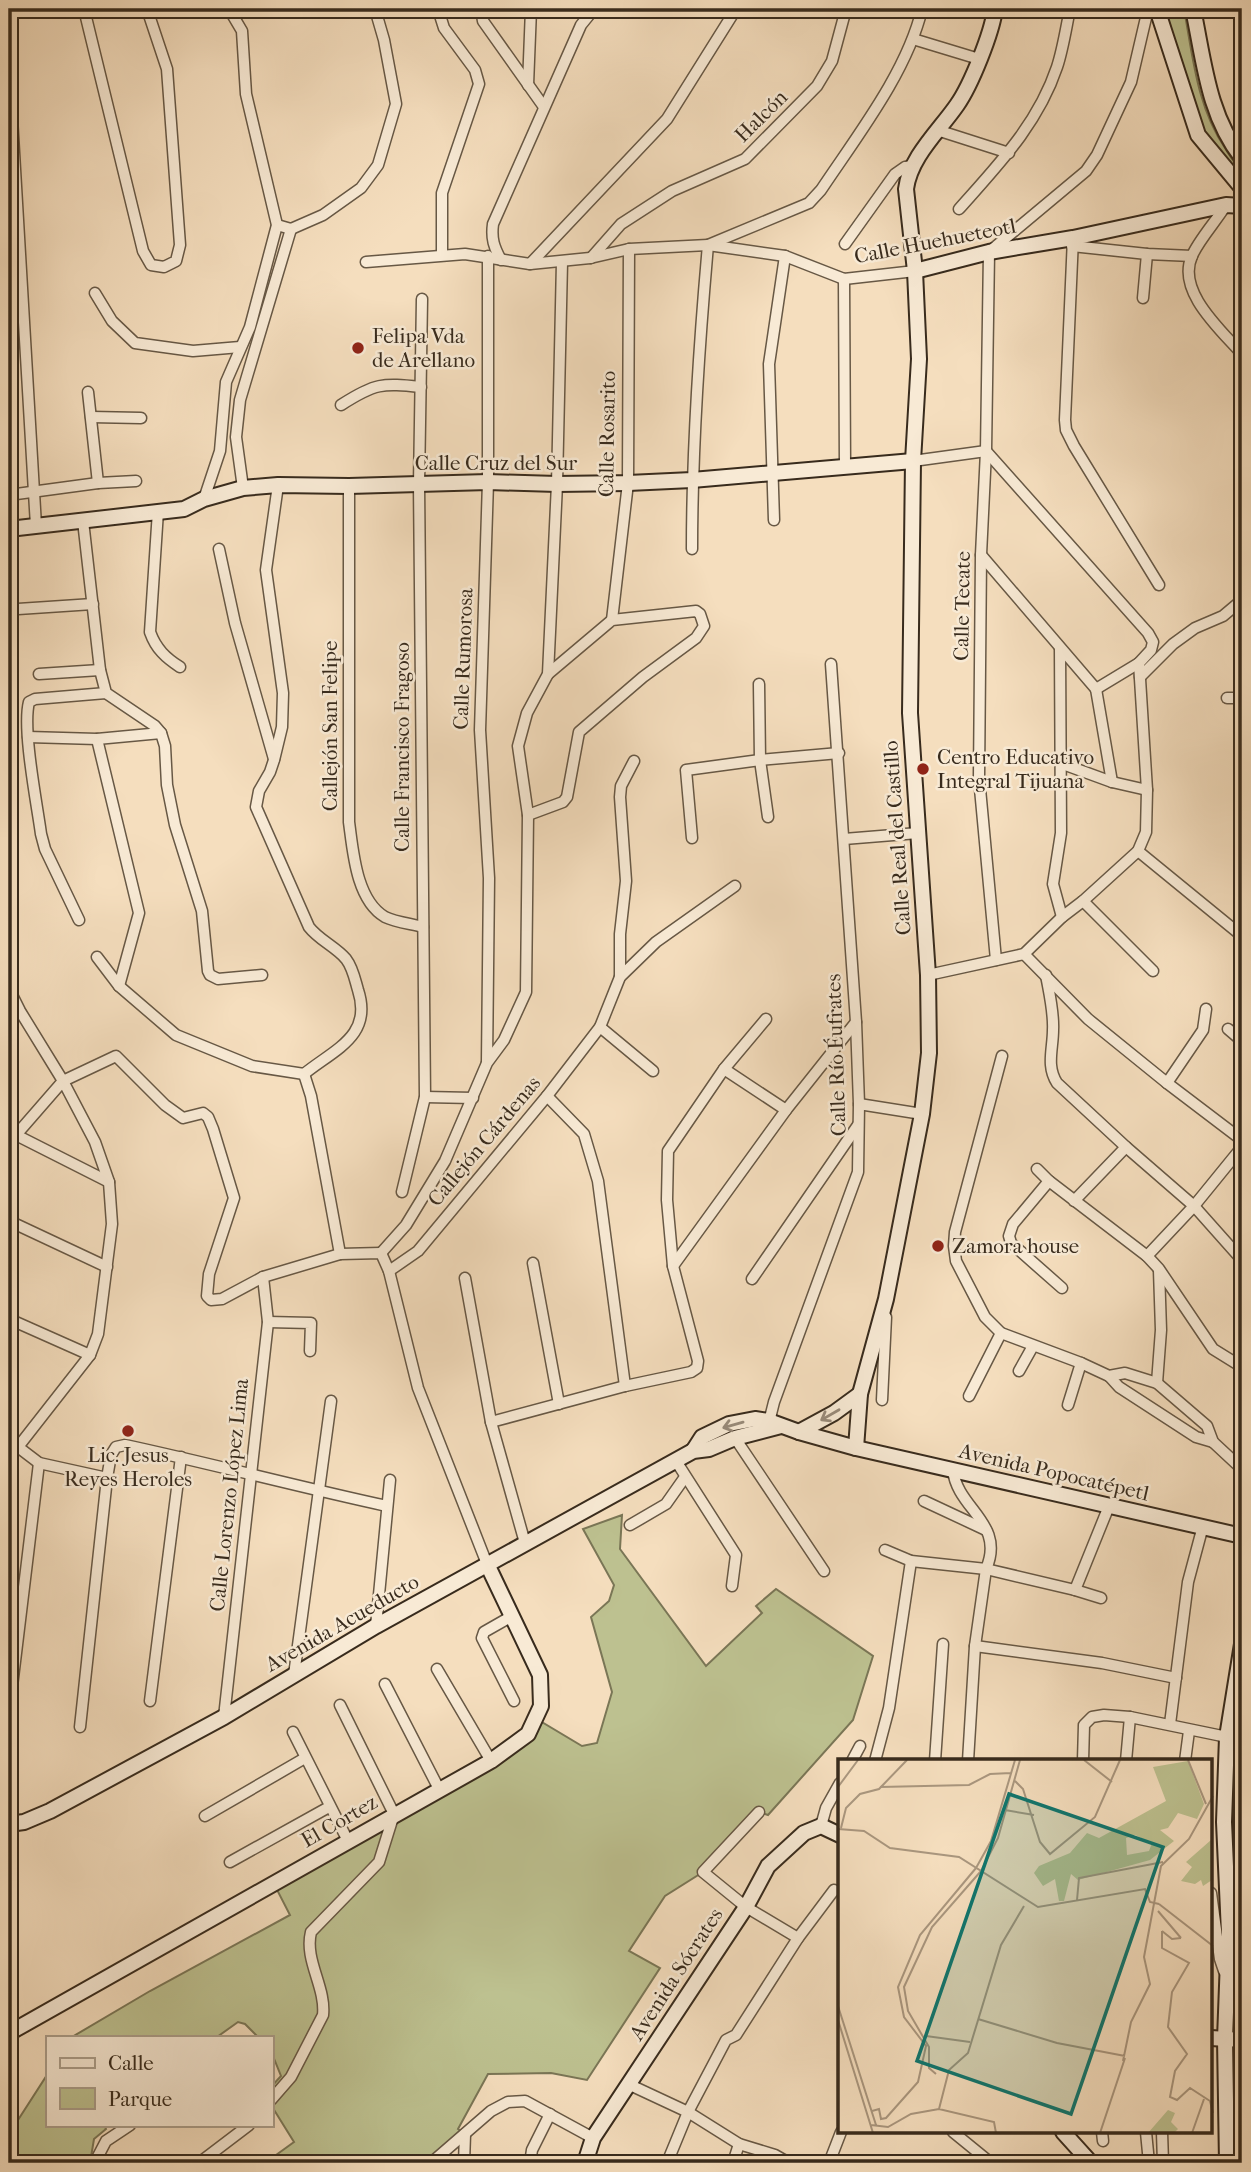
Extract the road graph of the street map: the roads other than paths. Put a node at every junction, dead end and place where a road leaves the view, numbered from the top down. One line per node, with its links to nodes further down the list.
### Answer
1 (85, 9): 2 (street)
2 (147, 9)
3 (229, 9): 29 (street)
4 (375, 9): 30 (street)
5 (438, 9): 37 (street)
6 (481, 9): 19 (street)
7 (531, 9): 19 (street)
8 (593, 9): 20 (street)
9 (736, 9): 45 (street)
10 (846, 9): 41 (street, Halcón)
11 (922, 9): 16 (street)
12 (995, 9): 17 (street)
13 (1070, 9): 22 (street)
14 (1156, 9): 25 (street); 35 (street)
15 (1193, 9): 23 (street)
16 (913, 39): 17 (street); 33 (street)
17 (979, 59): 21 (street)
18 (9, 67): 74 (street)
19 (528, 85): 20 (street)
20 (544, 107): 42 (street)
21 (937, 130): 22 (street); 24 (street)
22 (1009, 153): 28 (street)
23 (1242, 158)
24 (913, 166): 32 (street); 46 (street, Calle Real del Castillo)
25 (1242, 189): 26 (street)
26 (1226, 205): 27 (street, Calle Huehueteotl); 31 (street, Calle Huehueteotl); 40 (street)
27 (1242, 206)
28 (959, 209)
29 (278, 225): 30 (street); 51 (street)
30 (291, 229): 56 (street)
31 (1072, 242): 35 (street, Calle Huehueteotl); 36 (street); 85 (street)
32 (845, 244)
33 (708, 245): 34 (street, Calle Huehueteotl); 39 (street, Calle Huehueteotl); 64 (street)
34 (629, 249): 41 (street, Calle Huehueteotl); 68 (street, Calle Rosarito)
35 (989, 252): 46 (street, Calle Huehueteotl); 60 (street, Calle Tecate)
36 (1147, 254): 40 (street); 49 (street)
37 (442, 255): 38 (street, Calle Huehueteotl); 43 (street, Calle Huehueteotl)
38 (488, 256): 42 (street, Calle Huehueteotl); 66 (street, Calle Rumorosa)
39 (785, 256): 47 (street, Calle Huehueteotl); 63 (street)
40 (1192, 256): 52 (street)
41 (590, 258): 44 (street, Calle Huehueteotl)
42 (501, 260): 45 (street, Calle Huehueteotl)
43 (366, 262)
44 (562, 262): 45 (street, Calle Huehueteotl); 70 (street)
45 (530, 264)
46 (915, 271): 47 (street, Calle Huehueteotl); 61 (street, Calle Real del Castillo)
47 (844, 279): 62 (street)
48 (95, 293): 51 (street)
49 (1143, 298)
50 (422, 299): 53 (street, Calle Francisco Fragoso)
51 (240, 347): 55 (street)
52 (1242, 354)
53 (421, 387): 57 (street); 69 (street, Calle Francisco Fragoso)
54 (88, 392): 58 (street)
55 (225, 399): 56 (street); 76 (street)
56 (240, 400): 73 (street)
57 (341, 405)
58 (91, 417): 59 (street); 67 (street)
59 (141, 418)
60 (986, 451): 61 (street, Calle Cruz del Sur); 84 (street, Calle Tecate); 91 (street)
61 (913, 461): 62 (street, Calle Cruz del Sur); 115 (street, Calle Real del Castillo)
62 (845, 467): 63 (street, Calle Cruz del Sur)
63 (771, 472): 64 (street, Calle Cruz del Sur); 78 (street)
64 (692, 480): 68 (street, Calle Cruz del Sur); 83 (street)
65 (136, 481): 67 (street)
66 (488, 482): 69 (street, Calle Cruz del Sur); 70 (street, Calle Cruz del Sur); 142 (street, Calle Rumorosa)
67 (98, 483): 74 (street)
68 (628, 483): 70 (street, Calle Cruz del Sur); 89 (street, Calle Rosarito)
69 (419, 484): 72 (street, Calle Cruz del Sur); 123 (street, Calle Francisco Fragoso)
70 (557, 484): 96 (street)
71 (278, 485): 72 (street, Calle Cruz del Sur); 73 (street, Calle Cruz del Sur); 107 (street)
72 (349, 486): 123 (street, Callejón San Felipe)
73 (243, 488): 76 (street, Calle Cruz del Sur)
74 (35, 492): 75 (street); 80 (street)
75 (9, 495)
76 (204, 499): 77 (street, Calle Cruz del Sur)
77 (158, 511): 79 (street, Calle Cruz del Sur); 93 (street)
78 (774, 520)
79 (83, 522): 80 (street, Calle Cruz del Sur); 87 (street)
80 (36, 526): 81 (street, Calle Cruz del Sur)
81 (9, 529)
82 (219, 549): 107 (street)
83 (692, 549)
84 (981, 555): 90 (street); 127 (street, Calle Tecate)
85 (1159, 585)
86 (1242, 600): 97 (street)
87 (93, 604): 88 (street); 94 (street)
88 (18, 609)
89 (612, 620): 96 (street); 113 (street)
90 (1060, 648): 99 (street); 110 (street)
91 (1139, 663): 97 (street); 99 (street)
92 (831, 664): 106 (street, Calle Río Éufrates)
93 (180, 667)
94 (100, 670): 95 (street); 100 (street)
95 (39, 674)
96 (548, 674): 113 (street)
97 (1140, 677): 112 (street)
98 (759, 684): 108 (street)
99 (1096, 689): 111 (street)
100 (106, 693): 103 (street); 104 (street)
101 (1227, 698): 102 (street)
102 (1242, 698)
103 (161, 733): 105 (street); 129 (street)
104 (28, 737): 105 (street); 122 (street)
105 (97, 739): 133 (street)
106 (839, 753): 108 (street); 117 (street, Calle Río Éufrates)
107 (274, 760): 145 (street)
108 (760, 760): 114 (street); 116 (street)
109 (635, 761): 132 (street)
110 (1060, 763): 111 (street); 121 (street)
111 (1112, 782): 112 (street)
112 (1147, 790): 118 (street)
113 (528, 815): 142 (street)
114 (768, 817)
115 (918, 833): 117 (street); 130 (street, Calle Real del Castillo)
116 (692, 838)
117 (844, 839): 137 (street, Calle Río Éufrates)
118 (1138, 851): 120 (street); 124 (street)
119 (736, 886): 132 (street, Callejón Cárdenas)
120 (1083, 901): 121 (street); 128 (street)
121 (1062, 917): 125 (street)
122 (79, 920)
123 (423, 926): 149 (street, Calle Francisco Fragoso)
124 (1242, 936)
125 (1024, 954): 127 (street); 131 (street)
126 (97, 957): 133 (street)
127 (996, 960): 130 (street)
128 (1153, 971)
129 (262, 975)
130 (928, 975): 153 (street, Calle Real del Castillo)
131 (1046, 975): 147 (street); 158 (street)
132 (620, 977): 138 (street, Callejón Cárdenas)
133 (119, 986): 145 (street)
134 (9, 989): 146 (street)
135 (1206, 1009): 147 (street)
136 (766, 1019): 143 (street)
137 (856, 1022): 151 (street, Calle Río Éufrates); 152 (street)
138 (600, 1027): 144 (street); 148 (street, Callejón Cárdenas)
139 (1228, 1030): 140 (street)
140 (1242, 1041)
141 (1002, 1056): 183 (street)
142 (487, 1063): 150 (street)
143 (724, 1069): 152 (street); 172 (street)
144 (653, 1071)
145 (304, 1074): 168 (street)
146 (63, 1081): 156 (street); 162 (street); 176 (street)
147 (1167, 1083): 157 (street)
148 (547, 1096): 175 (street, Callejón Cárdenas); 192 (street)
149 (425, 1097): 150 (street); 163 (street, Calle Francisco Fragoso)
150 (473, 1098): 167 (street)
151 (859, 1104): 153 (street); 155 (street, Calle Río Éufrates)
152 (786, 1110): 172 (street)
153 (922, 1114): 180 (street, Calle Real del Castillo)
154 (9, 1125): 156 (street)
155 (858, 1125): 178 (street); 200 (street, Calle Río Éufrates)
156 (16, 1135): 162 (street)
157 (1242, 1140)
158 (1126, 1147): 164 (street); 165 (street)
159 (1242, 1147): 165 (street)
160 (1037, 1169): 161 (street)
161 (1049, 1181): 164 (street); 179 (street)
162 (109, 1182): 173 (street)
163 (402, 1192)
164 (1074, 1201): 169 (street)
165 (1194, 1206): 169 (street); 170 (street)
166 (9, 1221): 173 (street)
167 (381, 1253): 168 (street); 175 (street)
168 (340, 1254): 176 (street)
169 (1147, 1256): 174 (street)
170 (1242, 1260)
171 (533, 1263): 197 (street)
172 (673, 1266): 192 (street)
173 (107, 1267): 186 (street)
174 (1159, 1269): 188 (street); 191 (street)
175 (389, 1271): 228 (street)
176 (263, 1277): 182 (street, Calle Lorenzo López Lima)
177 (465, 1278): 199 (street)
178 (752, 1279)
179 (1062, 1288)
180 (886, 1299): 193 (street, Calle Real del Castillo); 195 (street)
181 (9, 1319): 186 (street)
182 (268, 1322): 185 (street); 213 (street, Calle Lorenzo López Lima)
183 (1002, 1333): 184 (street); 194 (street)
184 (1033, 1346): 187 (street); 189 (street)
185 (310, 1351)
186 (90, 1355): 205 (street)
187 (1081, 1363): 190 (street); 198 (street)
188 (1242, 1367)
189 (1019, 1371)
190 (1109, 1376): 191 (street); 204 (street)
191 (1157, 1383): 204 (street)
192 (625, 1386): 197 (street)
193 (860, 1394): 201 (street, one-way to 201); 206 (street, Calle Real del Castillo)
194 (969, 1396)
195 (882, 1400)
196 (331, 1401): 217 (street)
197 (559, 1404): 199 (street)
198 (1068, 1405)
199 (491, 1422): 225 (street)
200 (772, 1425): 201 (street, Avenida Acueducto); 203 (street, Avenida Acueducto); 207 (street, Avenida Acueducto, one-way to 207)
201 (799, 1432): 206 (street, Avenida Acueducto)
202 (9, 1437): 205 (street)
203 (735, 1438): 207 (street, Avenida Acueducto); 230 (street)
204 (1213, 1442): 211 (street)
205 (18, 1447): 210 (street)
206 (856, 1448): 212 (street, Avenida Popocatépetl)
207 (693, 1451): 209 (street, Avenida Acueducto)
208 (181, 1457): 213 (street); 215 (street); 243 (street)
209 (676, 1461): 214 (street); 225 (street, Avenida Acueducto)
210 (39, 1463): 215 (street); 246 (street)
211 (1242, 1469)
212 (953, 1470): 220 (street, Avenida Popocatépetl); 223 (street)
213 (250, 1475): 217 (street); 247 (street, Calle Lorenzo López Lima)
214 (685, 1477): 221 (street); 231 (street)
215 (107, 1478): 250 (street)
216 (390, 1480): 219 (street)
217 (319, 1491): 219 (street); 240 (street)
218 (924, 1501): 223 (street)
219 (387, 1506): 235 (street)
220 (1109, 1506): 222 (street, Avenida Popocatépetl); 232 (street)
221 (630, 1525)
222 (1203, 1527): 224 (street, Avenida Popocatépetl); 241 (street)
223 (986, 1530): 229 (street)
224 (1242, 1536)
225 (526, 1543): 228 (street, Avenida Acueducto)
226 (885, 1550): 227 (street)
227 (911, 1561): 229 (street); 257 (street)
228 (487, 1564): 234 (street, El Cortez); 235 (street, Avenida Acueducto)
229 (986, 1569): 232 (street); 238 (street)
230 (824, 1572)
231 (732, 1586)
232 (1075, 1590): 233 (street)
233 (1101, 1598)
234 (512, 1616): 244 (street); 263 (street, El Cortez)
235 (376, 1626): 240 (street, Avenida Acueducto)
236 (943, 1644): 258 (street)
237 (1242, 1644): 253 (street)
238 (975, 1646): 241 (street); 259 (street)
239 (438, 1669): 263 (street)
240 (294, 1675): 247 (street, Avenida Acueducto)
241 (1176, 1678): 249 (street)
242 (385, 1684): 265 (street)
243 (149, 1701)
244 (514, 1701)
245 (340, 1705): 268 (street)
246 (9, 1711)
247 (224, 1717): 271 (street, Avenida Acueducto)
248 (1130, 1717): 249 (street); 260 (street); 261 (street)
249 (1170, 1724): 251 (street)
250 (80, 1727)
251 (1189, 1731): 253 (street); 262 (street)
252 (293, 1732): 255 (street)
253 (1227, 1737): 270 (street)
254 (860, 1746): 256 (street)
255 (305, 1758): 266 (street); 269 (street)
256 (853, 1759)
257 (876, 1759)
258 (935, 1759)
259 (968, 1759)
260 (1083, 1759)
261 (1126, 1759)
262 (1185, 1759)
263 (491, 1761): 265 (street, El Cortez)
264 (838, 1787): 272 (street)
265 (439, 1789): 268 (street, El Cortez)
266 (329, 1807): 274 (street); 275 (street)
267 (759, 1812): 278 (street)
268 (394, 1814): 274 (street, El Cortez); 285 (street)
269 (205, 1816)
270 (1218, 1822): 280 (street)
271 (9, 1824)
272 (821, 1826): 273 (street); 278 (street, Avenida Sócrates)
273 (838, 1834)
274 (348, 1840): 281 (street, El Cortez)
275 (230, 1862)
276 (834, 1890): 279 (street)
277 (1212, 1900): 280 (street)
278 (746, 1907): 279 (street); 284 (street, Avenida Sócrates)
279 (798, 1938): 286 (street)
280 (1228, 1985): 282 (street)
281 (9, 2033)
282 (1218, 2038): 283 (street); 312 (street)
283 (1242, 2040)
284 (628, 2084): 286 (street); 296 (street, Avenida Sócrates)
285 (273, 2098)
286 (688, 2112): 297 (street); 304 (street)
287 (550, 2114): 290 (street); 296 (street); 302 (street)
288 (128, 2126): 298 (street)
289 (248, 2126): 299 (street)
290 (465, 2134): 300 (street); 301 (street)
291 (840, 2134): 307 (street)
292 (955, 2134): 308 (street)
293 (1065, 2134): 309 (street)
294 (1146, 2134): 310 (street)
295 (1162, 2134): 311 (street)
296 (593, 2138): 303 (street, Avenida Sócrates)
297 (739, 2144): 305 (street); 306 (street)
298 (100, 2162)
299 (199, 2163)
300 (431, 2163)
301 (464, 2163)
302 (530, 2163)
303 (585, 2163)
304 (667, 2163)
305 (733, 2163)
306 (789, 2163)
307 (829, 2163)
308 (991, 2163)
309 (1091, 2163)
310 (1149, 2163)
311 (1163, 2163)
312 (1227, 2163)

